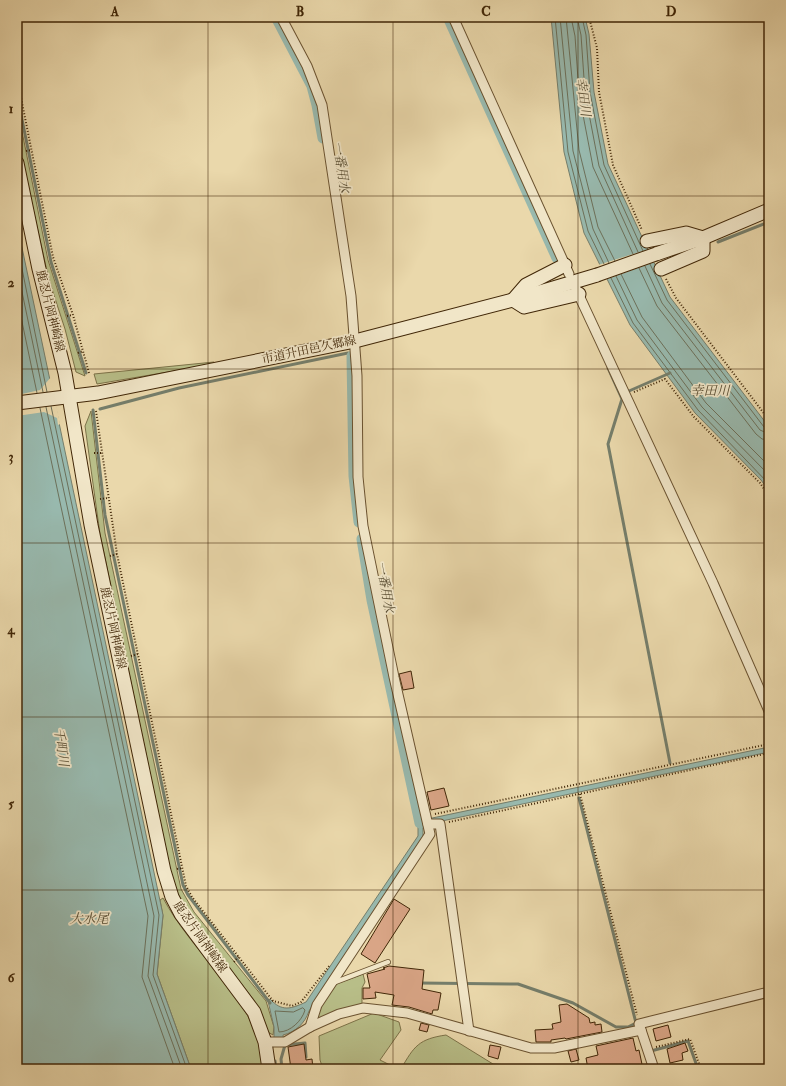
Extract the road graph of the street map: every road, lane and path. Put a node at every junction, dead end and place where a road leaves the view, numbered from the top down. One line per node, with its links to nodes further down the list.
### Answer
1 (281, 17): 14 (street)
2 (453, 17): 11 (street)
3 (17, 78): 4 (path)
4 (31, 150): 5 (path); 15 (path)
5 (26, 151)
6 (17, 163): 17 (street, 鹿忍片岡神崎線)
7 (769, 210): 8 (street)
8 (703, 238): 9 (street); 10 (street); 13 (street, 市道升田邑久郷線, bridge)
9 (647, 241)
10 (661, 269)
11 (567, 270): 13 (street)
12 (578, 291): 13 (street); 16 (street)
13 (513, 300): 14 (street, 市道升田邑久郷線)
14 (355, 341): 17 (street, 市道升田邑久郷線); 34 (street)
15 (89, 373)
16 (626, 396): 22 (path); 29 (street)
17 (64, 397): 18 (street, 市道升田邑久郷線); 47 (street, 鹿忍片岡神崎線)
18 (17, 403)
19 (96, 411): 21 (path)
20 (95, 453): 21 (path)
21 (100, 453): 23 (path)
22 (769, 496)
23 (107, 498): 24 (path); 25 (path)
24 (101, 499)
25 (116, 554): 26 (path); 27 (path)
26 (111, 556)
27 (137, 654): 28 (path); 36 (path)
28 (132, 656)
29 (769, 711)
30 (769, 744): 33 (path)
31 (769, 753): 32 (path)
32 (580, 794): 35 (path); 45 (path)
33 (438, 813)
34 (427, 821): 35 (street); 40 (street)
35 (440, 824): 46 (street)
36 (239, 957): 37 (path); 42 (path)
37 (235, 961)
38 (388, 962): 40 (lane)
39 (330, 965): 42 (path)
40 (331, 984): 44 (street)
41 (769, 992): 45 (street)
42 (305, 997): 43 (path)
43 (308, 998)
44 (310, 1027): 46 (street); 47 (street)
45 (640, 1027): 46 (street); 48 (street)
46 (469, 1031)
47 (269, 1043): 49 (street, 鹿忍片岡神崎線)
48 (647, 1049): 50 (street); 51 (path)
49 (269, 1069)
50 (654, 1069)
51 (701, 1069)

